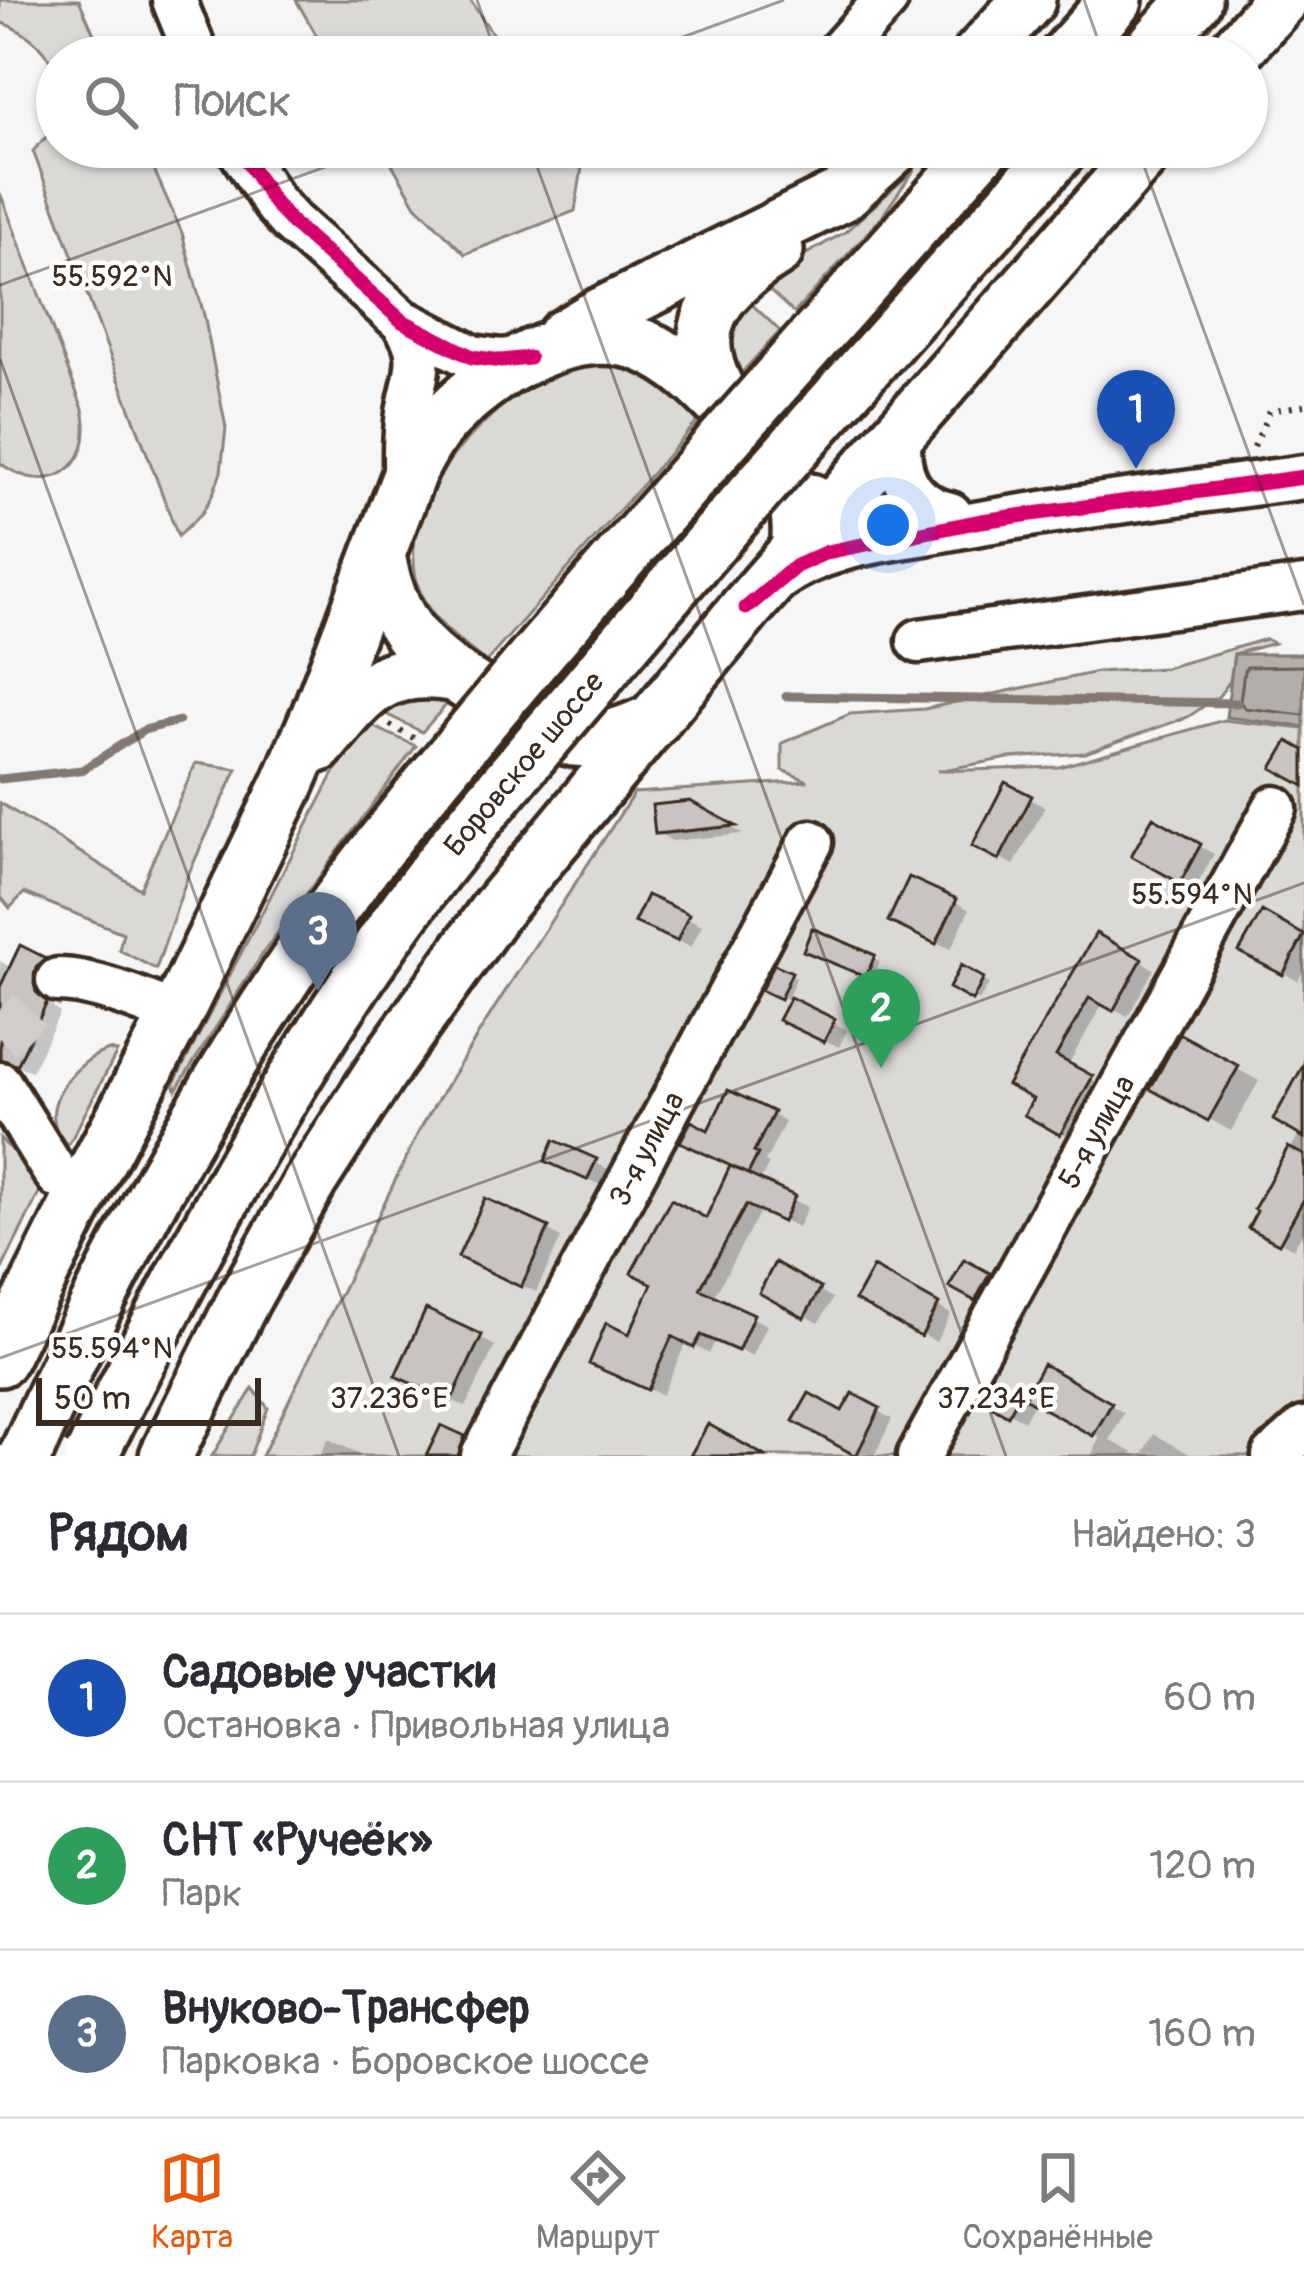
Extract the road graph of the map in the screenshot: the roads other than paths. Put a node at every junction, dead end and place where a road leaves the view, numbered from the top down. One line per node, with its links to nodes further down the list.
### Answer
1 (174, 0): 6 (street)
2 (886, 0): 7 (street)
3 (1116, 0): 8 (main road)
4 (1195, 0): 9 (main road)
5 (1281, 0): 10 (main road)
6 (189, 36)
7 (854, 36)
8 (1084, 36)
9 (1163, 36)
10 (1249, 36)
11 (252, 168): 17 (street)
12 (873, 168): 16 (main road)
13 (965, 168): 42 (main road, Боровское шоссе, bridge)
14 (1044, 168): 43 (main road, Боровское шоссе, bridge)
15 (1131, 168): 20 (main road)
16 (855, 186): 18 (main road); 19 (main road)
17 (402, 321): 18 (street); 23 (street)
18 (534, 356): 19 (main road); 23 (main road)
19 (732, 415): 21 (main road)
20 (901, 428): 24 (main road); 25 (street)
21 (774, 457): 24 (street); 26 (main road)
22 (1304, 477): 25 (street)
23 (406, 481): 27 (main road)
24 (831, 510): 25 (street); 26 (main road)
25 (980, 521): 29 (street)
26 (797, 548): 29 (main road)
27 (379, 555): 31 (main road); 33 (main road)
28 (1304, 588): 30 (street)
29 (746, 608): 32 (main road)
30 (919, 641)
31 (452, 675): 32 (main road); 33 (main road)
32 (656, 718): 44 (main road)
33 (291, 778): 37 (main road)
34 (1275, 808): 46 (street, 5-я улица)
35 (811, 842): 45 (street, 3-я улица)
36 (58, 980): 37 (street)
37 (176, 1015): 39 (main road)
38 (0, 1084): 39 (street)
39 (85, 1189): 40 (main road)
40 (0, 1360)
41 (1304, 1429): 47 (street)
42 (25, 1456)
43 (92, 1456)
44 (166, 1456)
45 (483, 1456)
46 (919, 1456)
47 (1274, 1456)

